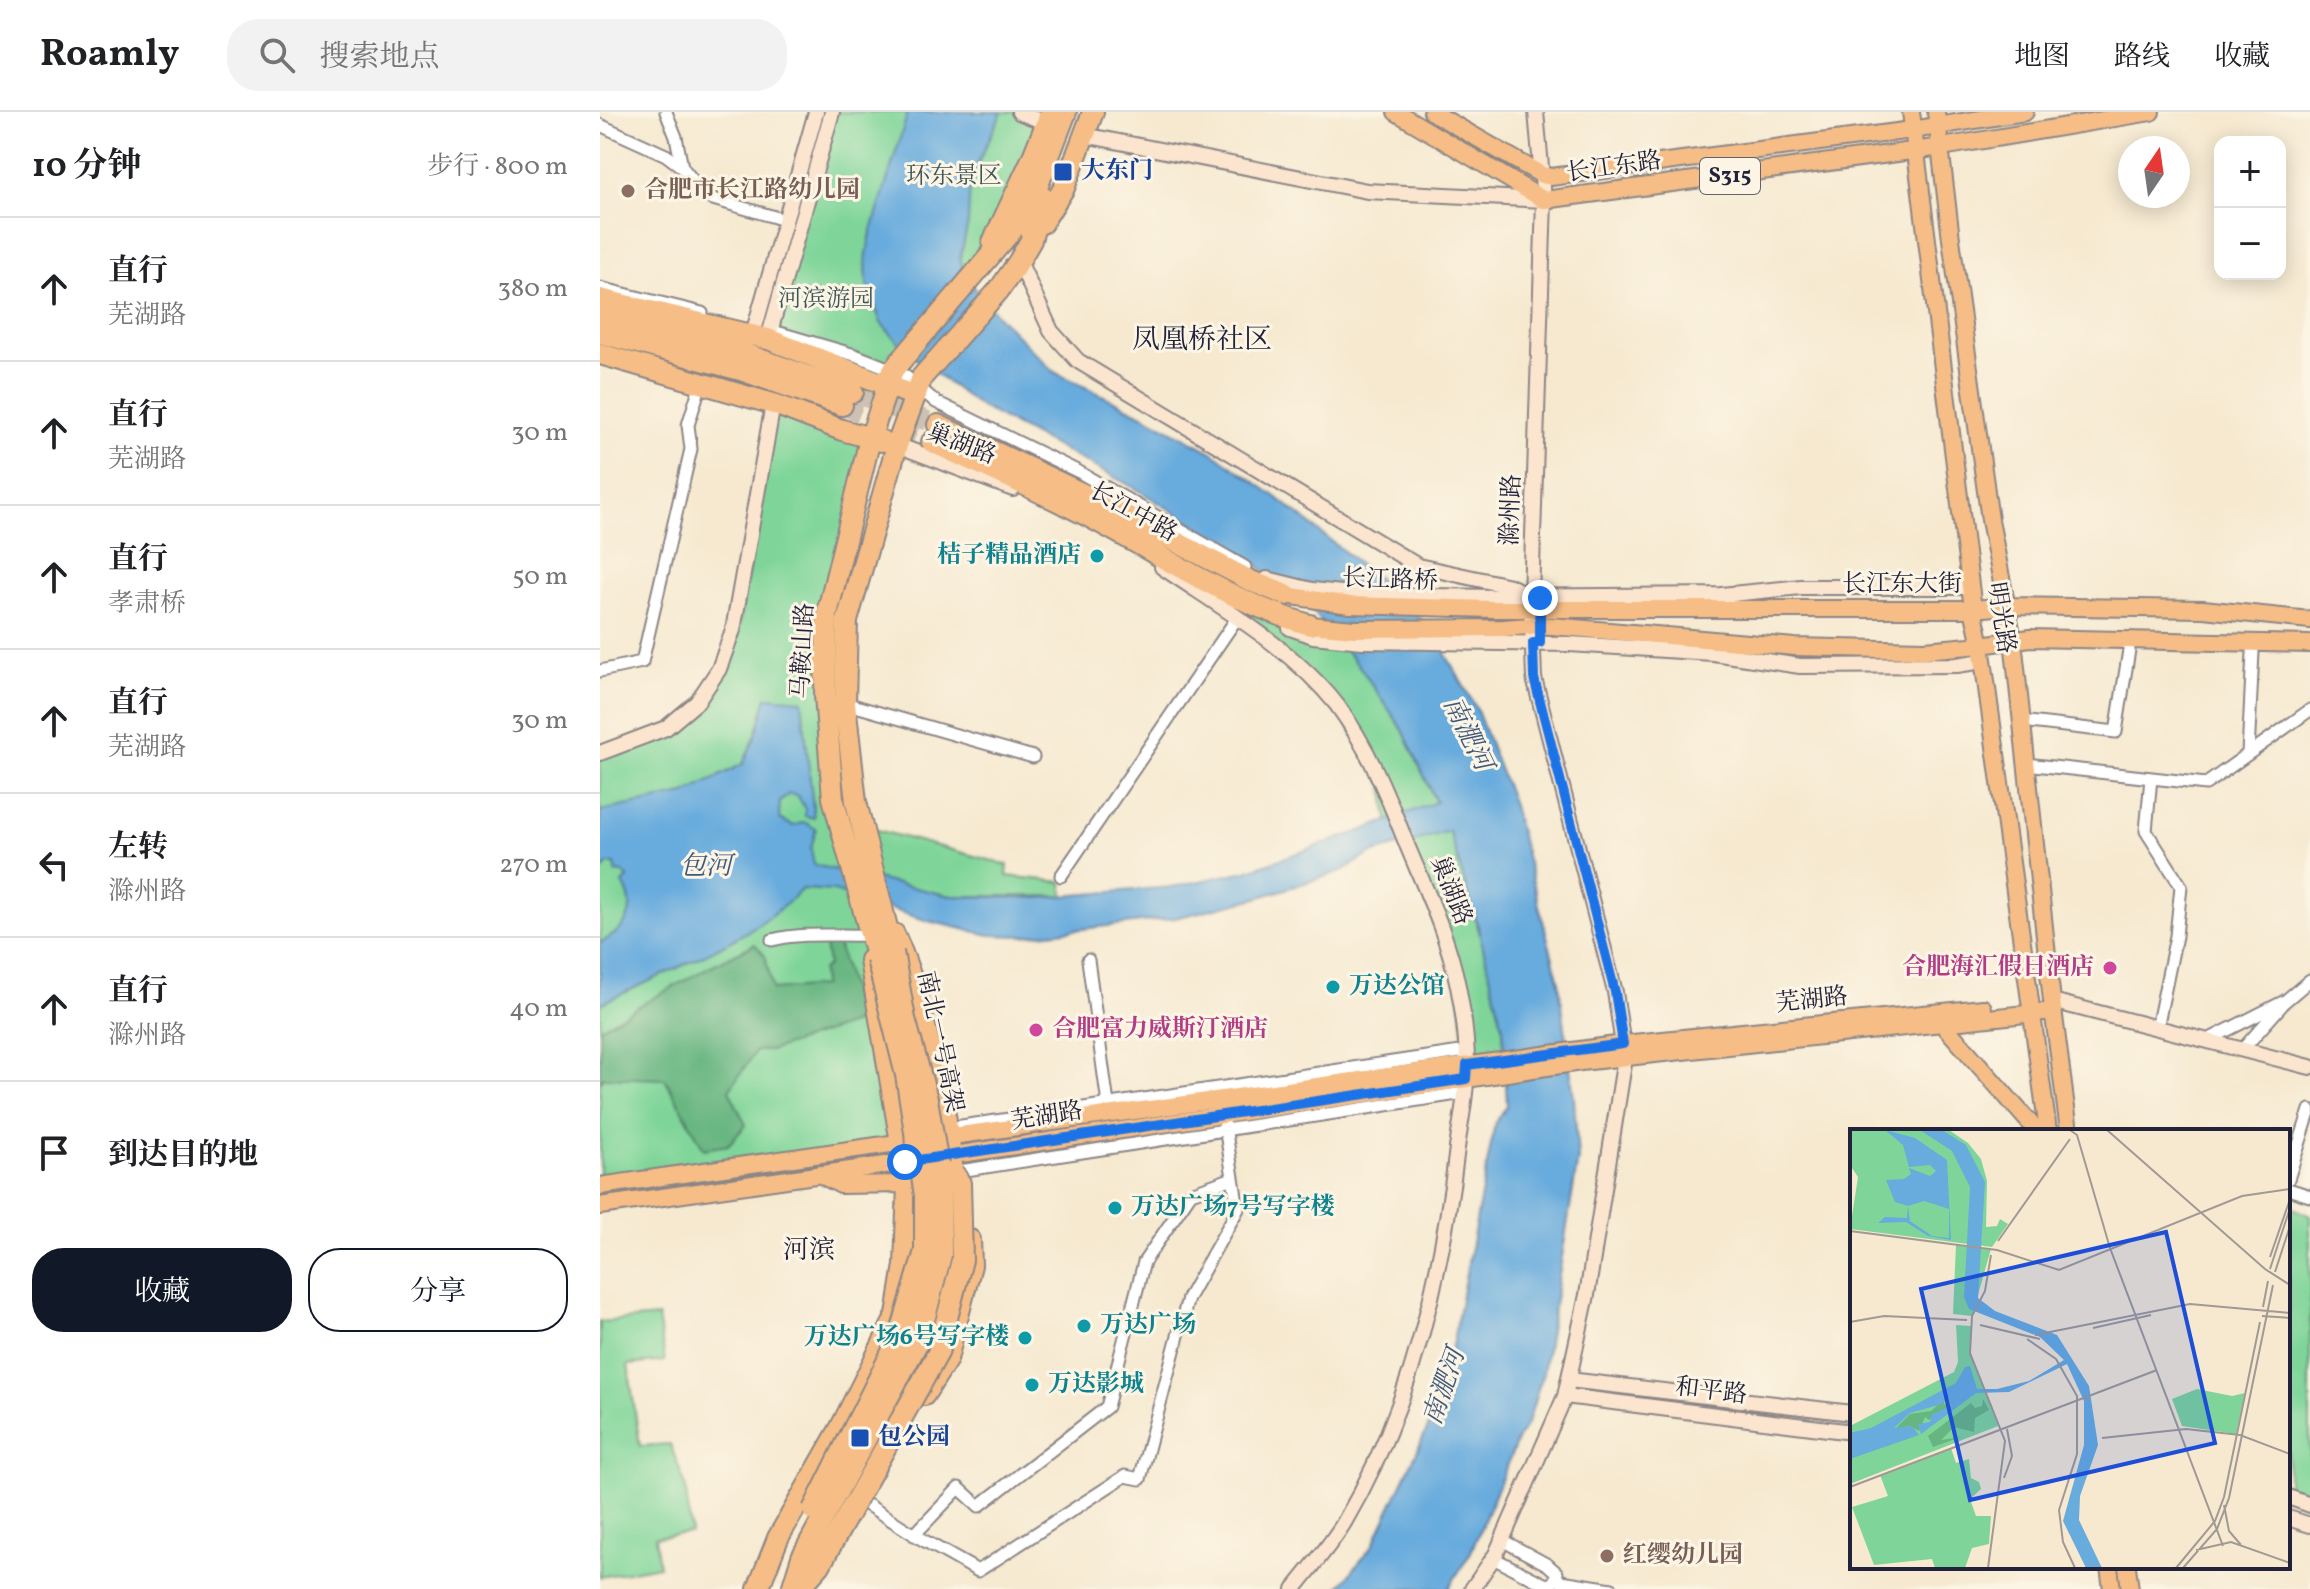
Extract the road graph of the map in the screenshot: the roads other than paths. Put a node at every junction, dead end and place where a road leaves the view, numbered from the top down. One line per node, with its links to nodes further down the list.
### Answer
1 (666, 112): 22 (street)
2 (816, 112): 25 (street)
3 (832, 112): 33 (street)
4 (1066, 112): 28 (highway, 马鞍山路)
5 (1078, 112): 26 (highway)
6 (1093, 112): 19 (highway)
7 (1396, 112): 24 (main road)
8 (1432, 112): 23 (main road)
9 (1536, 112): 23 (street, 滁州路)
10 (1545, 112): 23 (street, 滁州路)
11 (1911, 112): 18 (main road, 明光路)
12 (2025, 112): 16 (main road, 长江东路)
13 (2151, 112): 20 (main road, 长江东路)
14 (1021, 113): 15 (street)
15 (1049, 117): 28 (highway)
16 (1937, 119): 18 (main road, 长江东路); 20 (main road, 明光路)
17 (600, 125): 22 (street)
18 (1912, 130): 21 (main road, 明光路); 23 (main road, 长江东路 / S315)
19 (1084, 135): 24 (street, 长江东路); 26 (highway)
20 (1942, 147): 21 (main road, 长江东路 / S315); 48 (main road, 明光路)
21 (1915, 150): 24 (main road, 长江东路 / S315); 44 (main road, 明光路)
22 (682, 167): 25 (street)
23 (1546, 176): 24 (street, 滁州路)
24 (1548, 200): 50 (street, 滁州路)
25 (785, 220): 33 (street)
26 (1031, 240): 27 (highway)
27 (1019, 261): 37 (highway); 50 (street)
28 (981, 267): 35 (highway, 马鞍山路)
29 (600, 288): 33 (street)
30 (600, 299): 33 (highway)
31 (600, 315): 32 (highway)
32 (600, 333)
33 (761, 333): 35 (highway)
34 (600, 354): 36 (highway)
35 (890, 377): 37 (highway); 39 (highway, 马鞍山路)
36 (701, 383): 38 (highway); 61 (street)
37 (918, 387): 40 (highway, 马鞍山路); 42 (street)
38 (773, 404): 39 (highway); 65 (street)
39 (870, 439): 40 (highway); 70 (highway, 马鞍山路)
40 (897, 445): 43 (street, 巢湖路); 62 (highway, 马鞍山路)
41 (1151, 551): 45 (street); 46 (highway, 长江中路); 53 (highway, 长江中路)
42 (1266, 579): 47 (street)
43 (1186, 583): 45 (street); 51 (street, 巢湖路)
44 (1971, 587): 49 (main road, 明光路); 50 (street)
45 (1202, 588): 51 (street); 53 (street)
46 (1286, 595): 47 (main road, 长江路桥)
47 (1496, 603): 50 (main road, 长江东大街)
48 (2008, 606): 49 (main road, 长江东大街); 52 (main road, 长江东大街); 55 (main road, 明光路)
49 (1973, 609): 50 (main road, 长江东大街); 60 (main road, 明光路)
50 (1536, 610): 54 (main road, 长江东大街); 56 (street, 滁州路); 60 (main road, 长江东大街)
51 (1237, 618): 71 (street); 86 (street, 巢湖路)
52 (2310, 620)
53 (1312, 631): 54 (main road, 长江路桥)
54 (1503, 635): 56 (street)
55 (2013, 640): 57 (main road, 长江东大街); 60 (main road, 长江东大街); 64 (main road, 明光路)
56 (1536, 643): 60 (street); 83 (street, 滁州路)
57 (2310, 644)
58 (2129, 650): 64 (street)
59 (2253, 652): 66 (street)
60 (1982, 653): 79 (main road, 明光路)
61 (600, 671)
62 (845, 703): 67 (street); 70 (highway, 马鞍山路)
63 (2310, 710): 66 (street)
64 (2021, 721): 68 (main road, 明光路)
65 (600, 753)
66 (2248, 754): 69 (street)
67 (1033, 757)
68 (2026, 764): 69 (street); 78 (main road, 明光路)
69 (2151, 778): 81 (street)
70 (862, 867): 72 (highway, 马鞍山路)
71 (1061, 876)
72 (872, 921): 73 (street); 74 (highway, 马鞍山路); 94 (highway); 95 (highway)
73 (772, 940)
74 (885, 955): 120 (highway, 南北一号高架, bridge); 121 (highway, 南北一号高架, bridge)
75 (1088, 960): 88 (street)
76 (2310, 980): 77 (street)
77 (2285, 1001): 82 (street); 84 (street)
78 (2052, 1006): 79 (main road, 芜湖路); 81 (street); 87 (street); 93 (main road, 明光路)
79 (2031, 1008): 80 (main road, 芜湖路); 83 (main road, 芜湖路); 92 (main road, 明光路)
80 (1942, 1023): 83 (main road, 芜湖路); 91 (main road)
81 (2157, 1028): 82 (street)
82 (2206, 1041): 84 (street)
83 (1627, 1048): 86 (main road, 芜湖路); 104 (street, 滁州路)
84 (2242, 1050): 85 (street)
85 (2310, 1067)
86 (1466, 1072): 88 (street); 90 (main road, 芜湖路); 94 (main road, 芜湖路); 94 (street); 123 (street, 巢湖路)
87 (2310, 1077)
88 (1108, 1104): 94 (street)
89 (2310, 1110): 96 (street)
90 (1223, 1114): 94 (main road, 芜湖路); 98 (street)
91 (2035, 1129)
92 (2048, 1129)
93 (2069, 1129)
94 (951, 1148): 95 (main road, 芜湖路); 108 (highway); 122 (highway, bridge)
95 (903, 1152): 97 (main road, 芜湖路); 99 (highway); 100 (main road, 芜湖路)
96 (2290, 1173)
97 (819, 1174): 99 (main road); 103 (main road, 芜湖路)
98 (1233, 1178): 113 (street); 113 (street)
99 (908, 1184): 119 (highway)
100 (600, 1186)
101 (2290, 1190): 102 (street)
102 (2310, 1196)
103 (600, 1206)
104 (1569, 1380): 105 (street, 滁州路); 106 (street, 和平路)
105 (1565, 1396): 107 (street, 和平路); 114 (street, 滁州路)
106 (1850, 1413)
107 (1850, 1432)
108 (849, 1494): 113 (street); 122 (highway)
109 (2290, 1498): 110 (street)
110 (2310, 1505)
111 (2290, 1519): 112 (street)
112 (2310, 1525)
113 (914, 1535)
114 (1502, 1540): 115 (street, 滁州路); 118 (street)
115 (1493, 1558): 118 (street); 124 (street, 滁州路)
116 (2109, 1569): 126 (main road)
117 (2127, 1569): 127 (main road)
118 (1555, 1580): 125 (street)
119 (758, 1589)
120 (780, 1589)
121 (792, 1589)
122 (802, 1589)
123 (1294, 1589)
124 (1472, 1589)
125 (1612, 1589)
126 (2112, 1589)
127 (2130, 1589)

